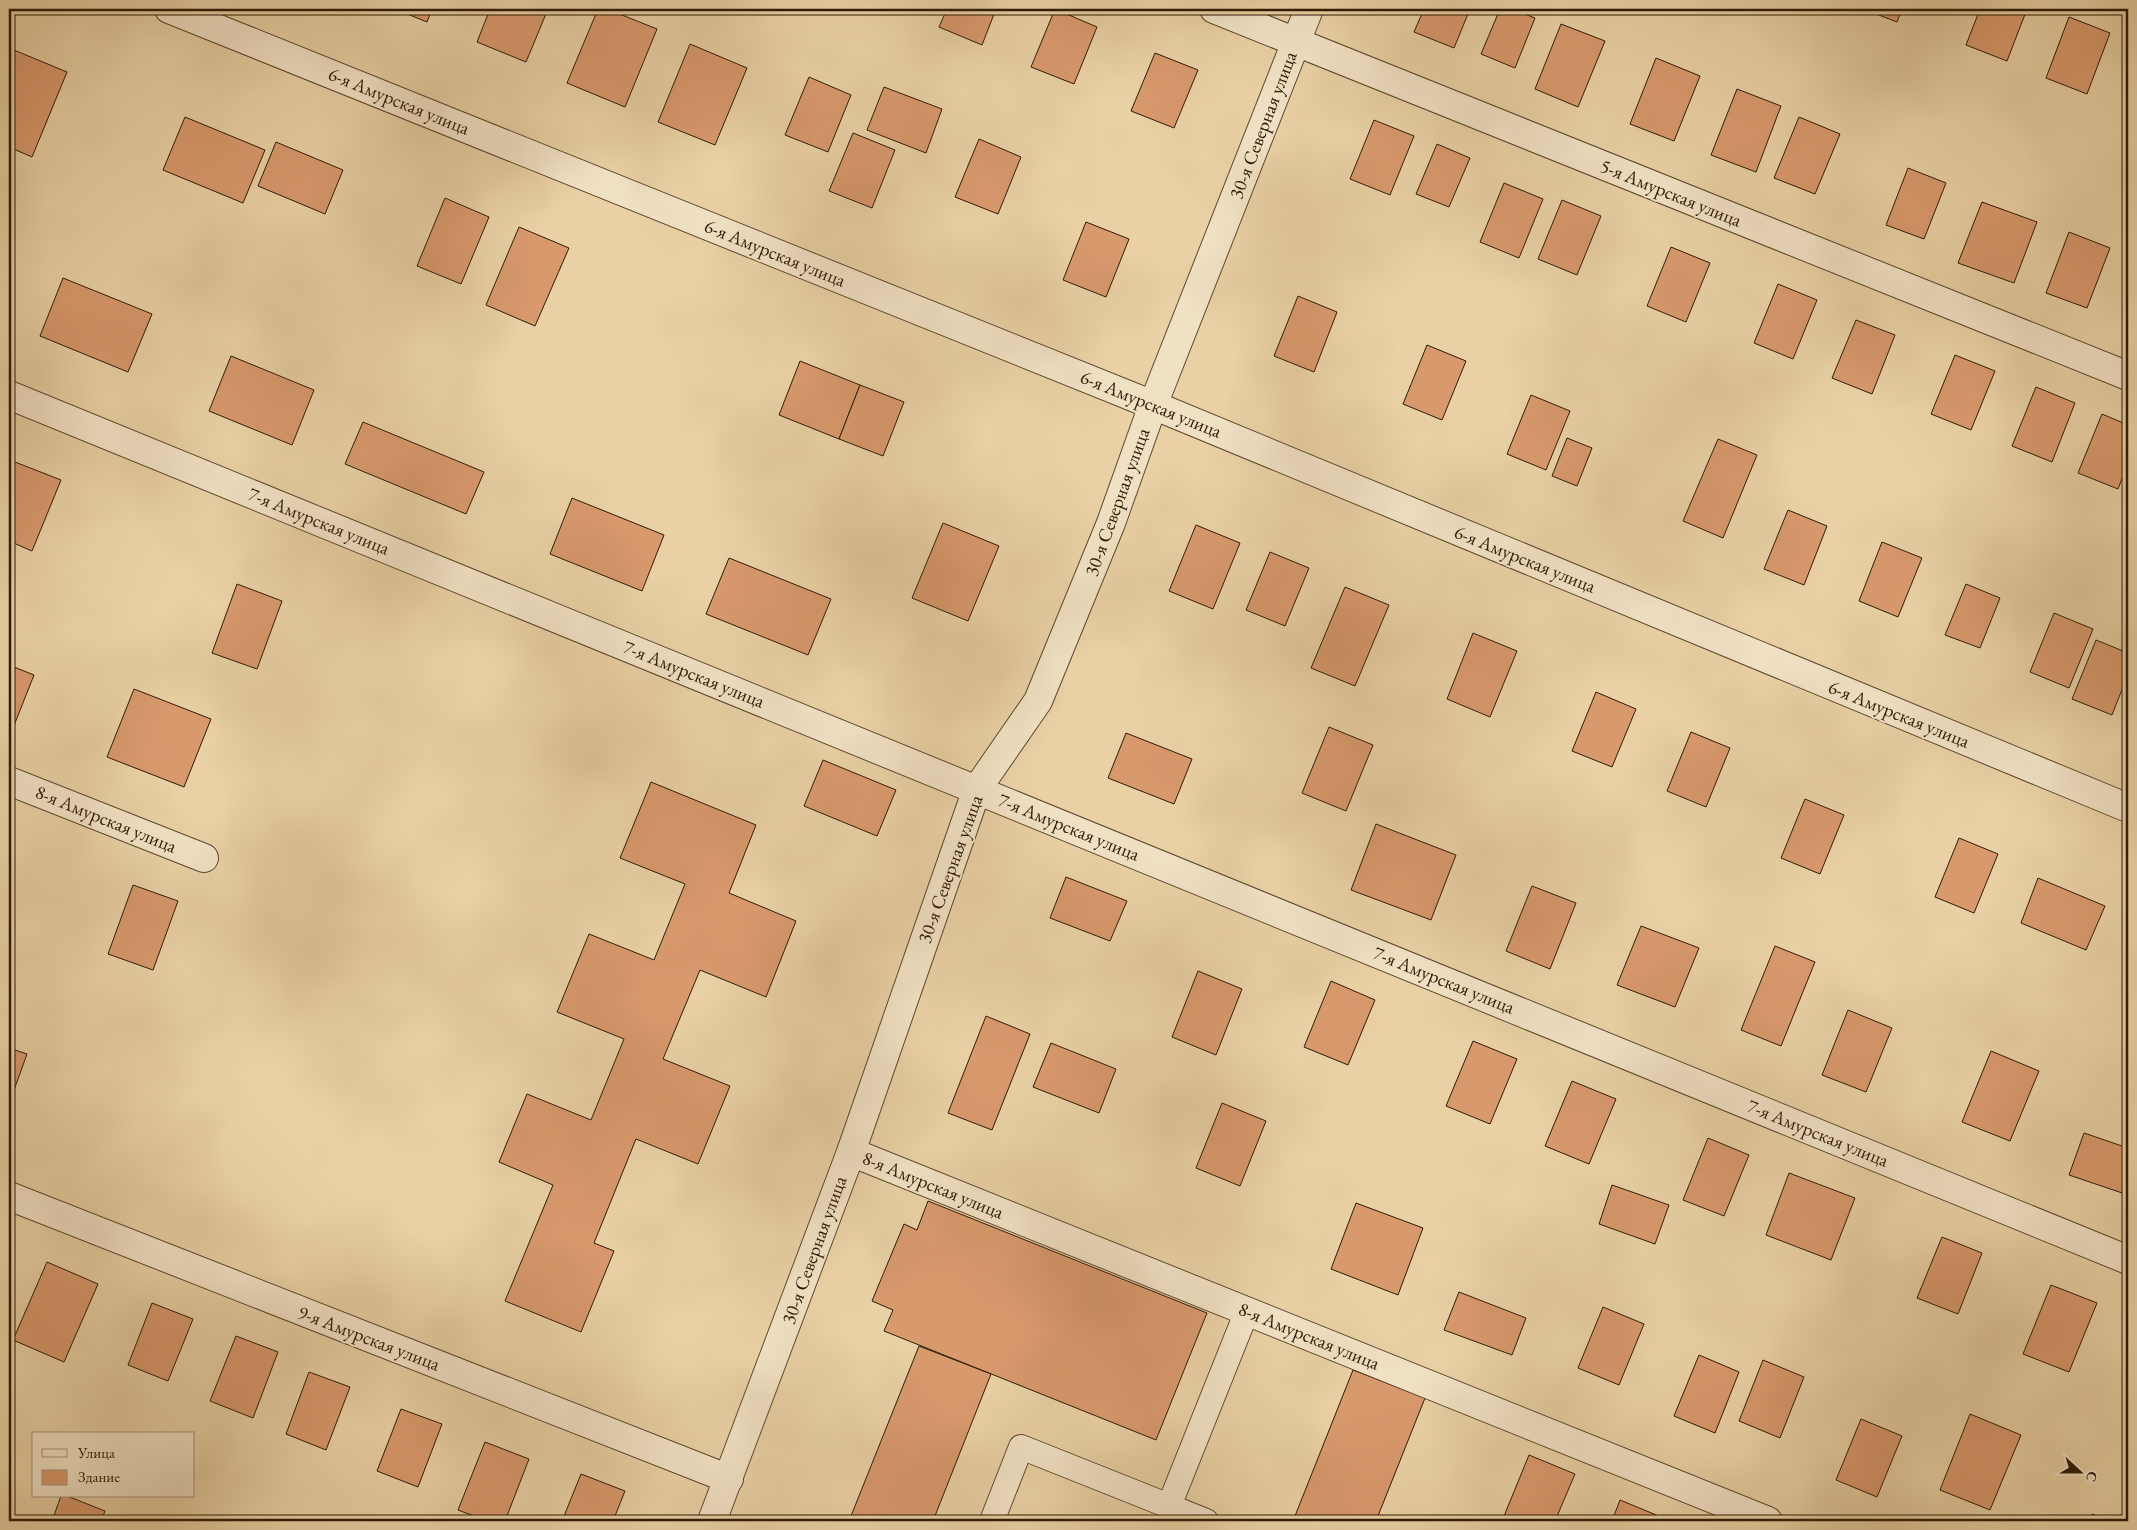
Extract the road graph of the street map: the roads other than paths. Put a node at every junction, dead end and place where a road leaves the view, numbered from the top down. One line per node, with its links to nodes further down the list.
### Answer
1 (170, 9): 7 (street, 6-я Амурская улица)
2 (1214, 9): 4 (street, 5-я Амурская улица)
3 (1309, 9): 4 (street, 30-я Северная улица)
4 (1295, 42): 5 (street, 5-я Амурская улица); 7 (street, 30-я Северная улица)
5 (2128, 376)
6 (9, 395): 9 (street, 7-я Амурская улица)
7 (1153, 405): 9 (street, 30-я Северная улица); 10 (street, 6-я Амурская улица)
8 (9, 781): 11 (street, 8-я Амурская улица)
9 (977, 789): 12 (street, 30-я Северная улица); 14 (street, 7-я Амурская улица)
10 (2128, 808)
11 (204, 858)
12 (851, 1152): 15 (street, 8-я Амурская улица); 16 (street, 30-я Северная улица)
13 (9, 1196): 16 (street, 9-я Амурская улица)
14 (2128, 1260)
15 (1247, 1311): 17 (lane); 21 (street, 8-я Амурская улица)
16 (729, 1479): 18 (street, 30-я Северная улица)
17 (1169, 1506): 19 (lane); 20 (lane)
18 (712, 1521)
19 (992, 1521)
20 (1206, 1521)
21 (1768, 1521)

